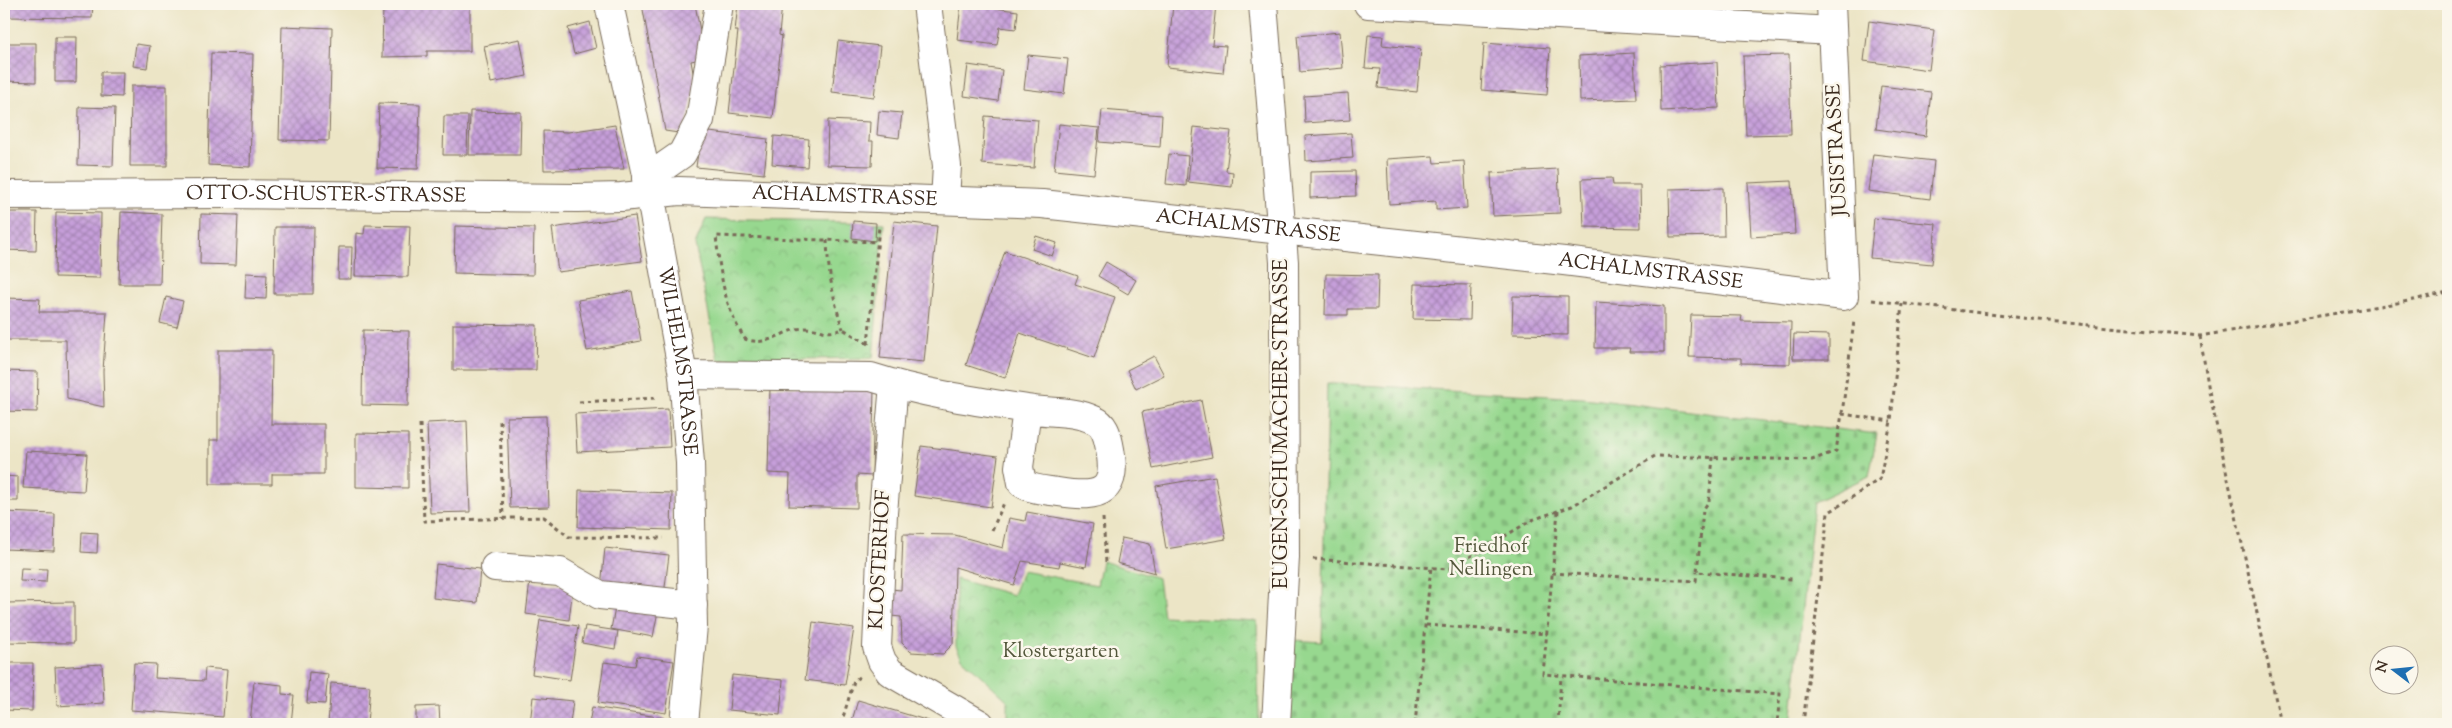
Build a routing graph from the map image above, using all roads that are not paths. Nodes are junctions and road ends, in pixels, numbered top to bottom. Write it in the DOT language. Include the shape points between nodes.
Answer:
graph roads {
  1 [pos="609,4"];
  2 [pos="719,4"];
  3 [pos="926,4"];
  4 [pos="1263,4"];
  5 [pos="1368,4"];
  6 [pos="1831,4"];
  7 [pos="1832,31"];
  8 [pos="648,186"];
  9 [pos="4,195"];
  10 [pos="945,200"];
  11 [pos="1280,229"];
  12 [pos="1850,297"];
  13 [pos="882,381"];
  14 [pos="684,386"];
  15 [pos="1028,410"];
  16 [pos="495,566"];
  17 [pos="692,605"];
  18 [pos="684,724"];
  19 [pos="980,724"];
  20 [pos="1276,724"];
  1 -- 8 [label="street, WILHELMSTRASSE"];
  2 -- 8 [label="street" via="700,120 682,154"];
  3 -- 10 [label="street" via="947,166"];
  4 -- 11 [label="street, EUGEN-SCHUMACHER-STRASSE"];
  5 -- 7 [label="street"];
  6 -- 7 [label="street, JUSISTRASSE"];
  7 -- 12 [label="street, JUSISTRASSE"];
  8 -- 9 [label="street, OTTO-SCHUSTER-STRASSE" via="622,197 578,198"];
  8 -- 10 [label="street, ACHALMSTRASSE" via="679,191"];
  8 -- 14 [label="street, WILHELMSTRASSE"];
  10 -- 11 [label="street, ACHALMSTRASSE" via="1042,204"];
  11 -- 12 [label="street, ACHALMSTRASSE"];
  11 -- 20 [label="street, EUGEN-SCHUMACHER-STRASSE" via="1284,262 1285,557"];
  13 -- 14 [label="street"];
  13 -- 15 [label="street"];
  13 -- 19 [label="street, KLOSTERHOF" via="883,513 877,647 890,672"];
  14 -- 17 [label="street, WILHELMSTRASSE" via="690,463"];
  15 -- 15 [label="street" via="1083,416 1100,423 1106,432 1113,470 1101,493 1061,493 1022,483 1019,467"];
  16 -- 17 [label="street" via="560,572 600,594"];
  17 -- 18 [label="street, WILHELMSTRASSE"];
}
